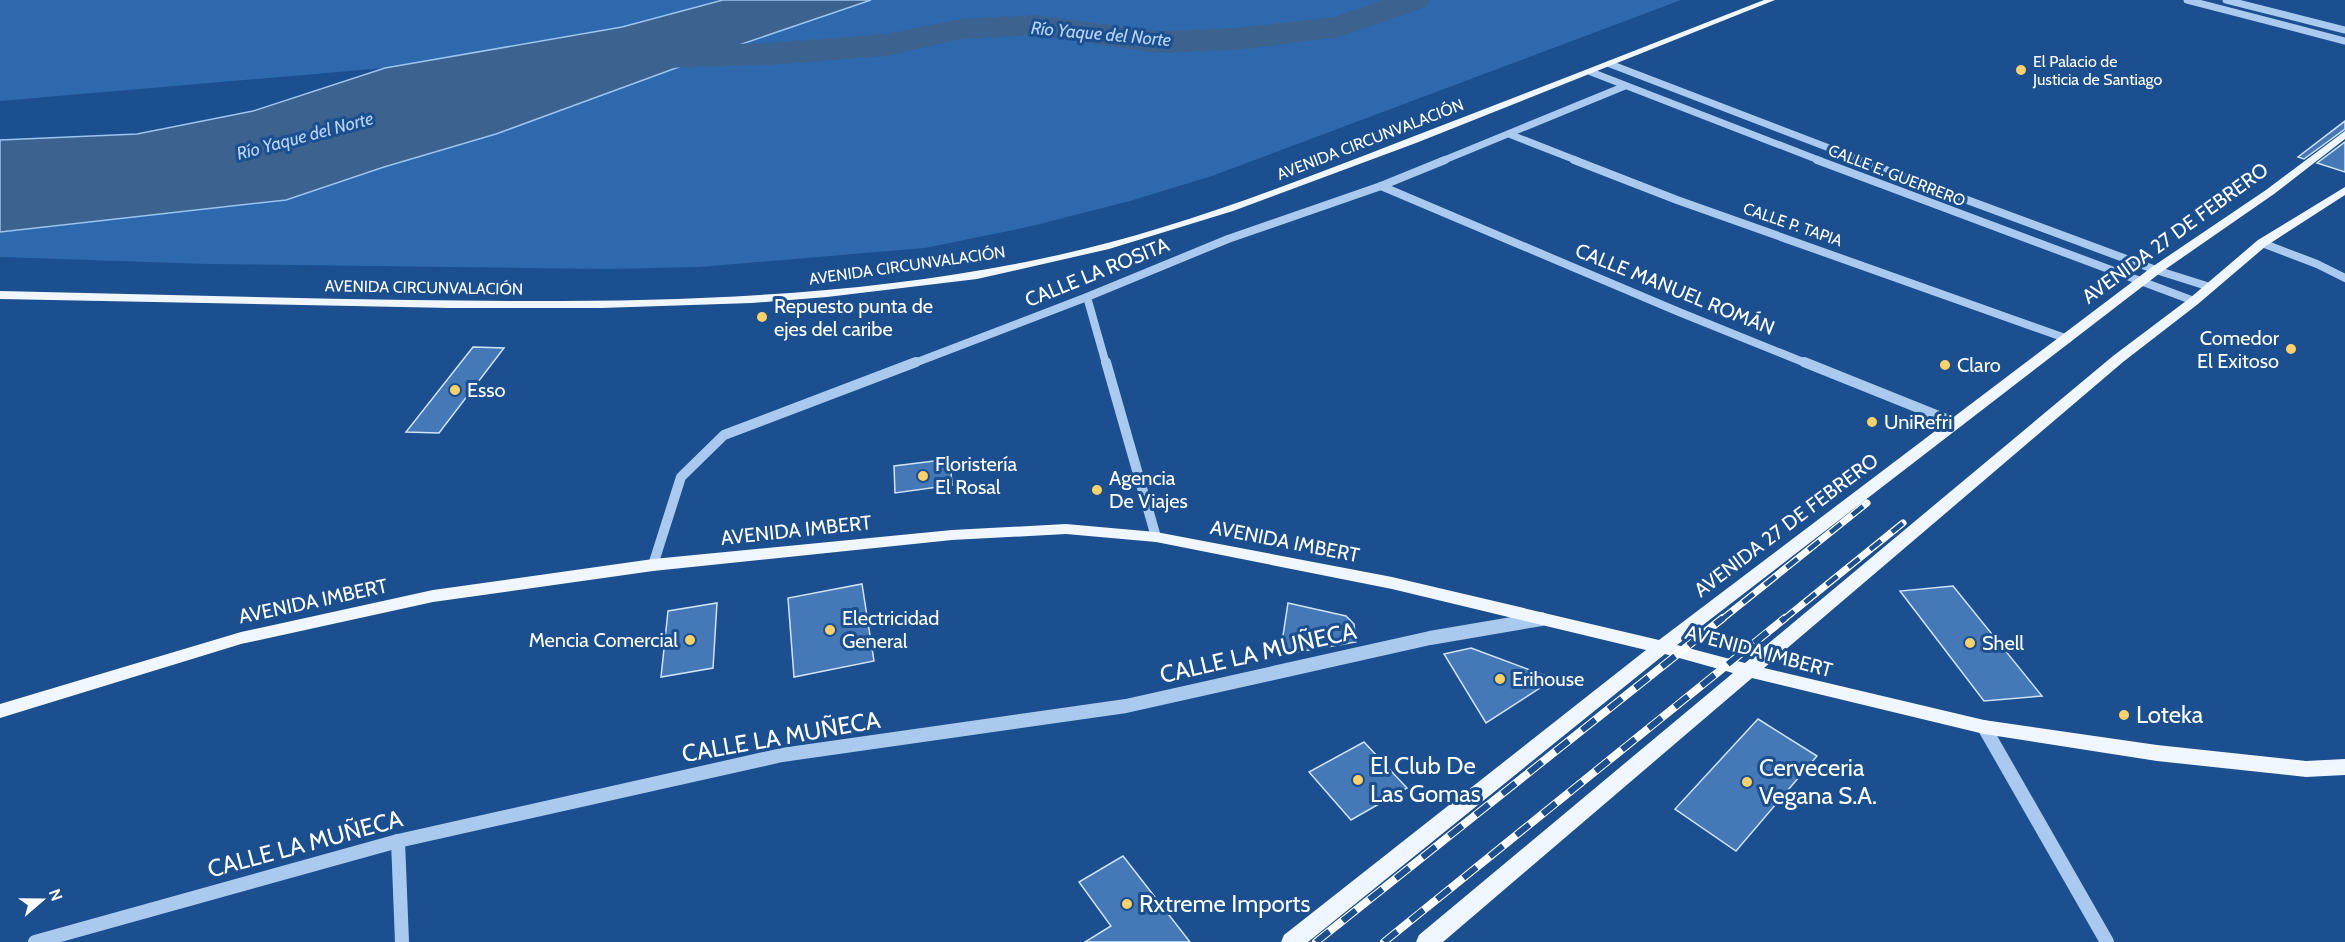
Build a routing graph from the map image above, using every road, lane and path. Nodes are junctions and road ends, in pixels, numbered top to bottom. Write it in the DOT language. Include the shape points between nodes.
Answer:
graph roads {
  1 [pos="1771,0"];
  2 [pos="2187,0"];
  3 [pos="2226,0"];
  4 [pos="2345,30"];
  5 [pos="2345,41"];
  6 [pos="1610,64"];
  7 [pos="1591,72"];
  8 [pos="1625,86"];
  9 [pos="1509,134"];
  10 [pos="2345,134"];
  11 [pos="1381,186"];
  12 [pos="2345,190"];
  13 [pos="2262,243"];
  14 [pos="2156,270"];
  15 [pos="2345,278"];
  16 [pos="2142,283"];
  17 [pos="2210,287"];
  18 [pos="0,295"];
  19 [pos="1087,297"];
  20 [pos="2194,301"];
  21 [pos="2068,339"];
  22 [pos="1956,423"];
  23 [pos="1156,537"];
  24 [pos="653,565"];
  25 [pos="1544,619"];
  26 [pos="1662,647"];
  27 [pos="1749,671"];
  28 [pos="0,711"];
  29 [pos="1984,728"];
  30 [pos="2345,767"];
  31 [pos="398,841"];
  32 [pos="35,942"];
  33 [pos="402,942"];
  34 [pos="1292,942"];
  35 [pos="1427,942"];
  36 [pos="2107,942"];
  1 -- 6 [label="main road, AVENIDA CIRCUNVALACIÓN"];
  2 -- 5 [label="street"];
  3 -- 4 [label="street"];
  6 -- 7 [label="main road, AVENIDA CIRCUNVALACIÓN"];
  6 -- 14 [label="street, CALLE E. GUERRERO"];
  7 -- 8 [label="street, CALLE E. GUERRERO"];
  7 -- 18 [label="main road, AVENIDA CIRCUNVALACIÓN" via="1223,212 1075,254 957,278 788,297 636,305"];
  8 -- 9 [label="street, CALLE LA ROSITA"];
  8 -- 16 [label="street, CALLE E. GUERRERO"];
  9 -- 11 [label="street, CALLE LA ROSITA"];
  9 -- 21 [label="street, CALLE P. TAPIA" via="1677,200"];
  10 -- 14 [label="main road, AVENIDA 27 DE FEBRERO" via="2270,192"];
  11 -- 19 [label="street, CALLE LA ROSITA" via="1228,238"];
  11 -- 22 [label="street, CALLE MANUEL ROMÁN"];
  12 -- 13 [label="main road"];
  13 -- 15 [label="street"];
  13 -- 17 [label="main road"];
  14 -- 16 [label="main road, AVENIDA 27 DE FEBRERO"];
  14 -- 17 [label="street, CALLE E. GUERRERO"];
  16 -- 20 [label="street, CALLE E. GUERRERO"];
  16 -- 21 [label="main road, AVENIDA 27 DE FEBRERO"];
  17 -- 20 [label="main road"];
  19 -- 23 [label="street"];
  19 -- 24 [label="street, CALLE LA ROSITA" via="724,435 681,477"];
  20 -- 27 [label="main road" via="2118,360"];
  21 -- 22 [label="main road, AVENIDA 27 DE FEBRERO"];
  22 -- 26 [label="main road, AVENIDA 27 DE FEBRERO"];
  23 -- 24 [label="main road, AVENIDA IMBERT" via="1066,529"];
  23 -- 25 [label="main road, AVENIDA IMBERT" via="1392,583"];
  24 -- 28 [label="main road, AVENIDA IMBERT" via="433,596 253,635"];
  25 -- 26 [label="main road, AVENIDA IMBERT"];
  25 -- 31 [label="street, CALLE LA MUÑECA" via="1431,638 1126,706 782,755"];
  26 -- 27 [label="main road, AVENIDA IMBERT"];
  26 -- 34 [label="main road, AVENIDA 27 DE FEBRERO"];
  27 -- 29 [label="main road, AVENIDA IMBERT"];
  27 -- 35 [label="main road"];
  29 -- 30 [label="main road, AVENIDA IMBERT" via="2157,753 2306,769"];
  29 -- 36 [label="street"];
  31 -- 32 [label="street, CALLE LA MUÑECA"];
  31 -- 33 [label="street"];
}
